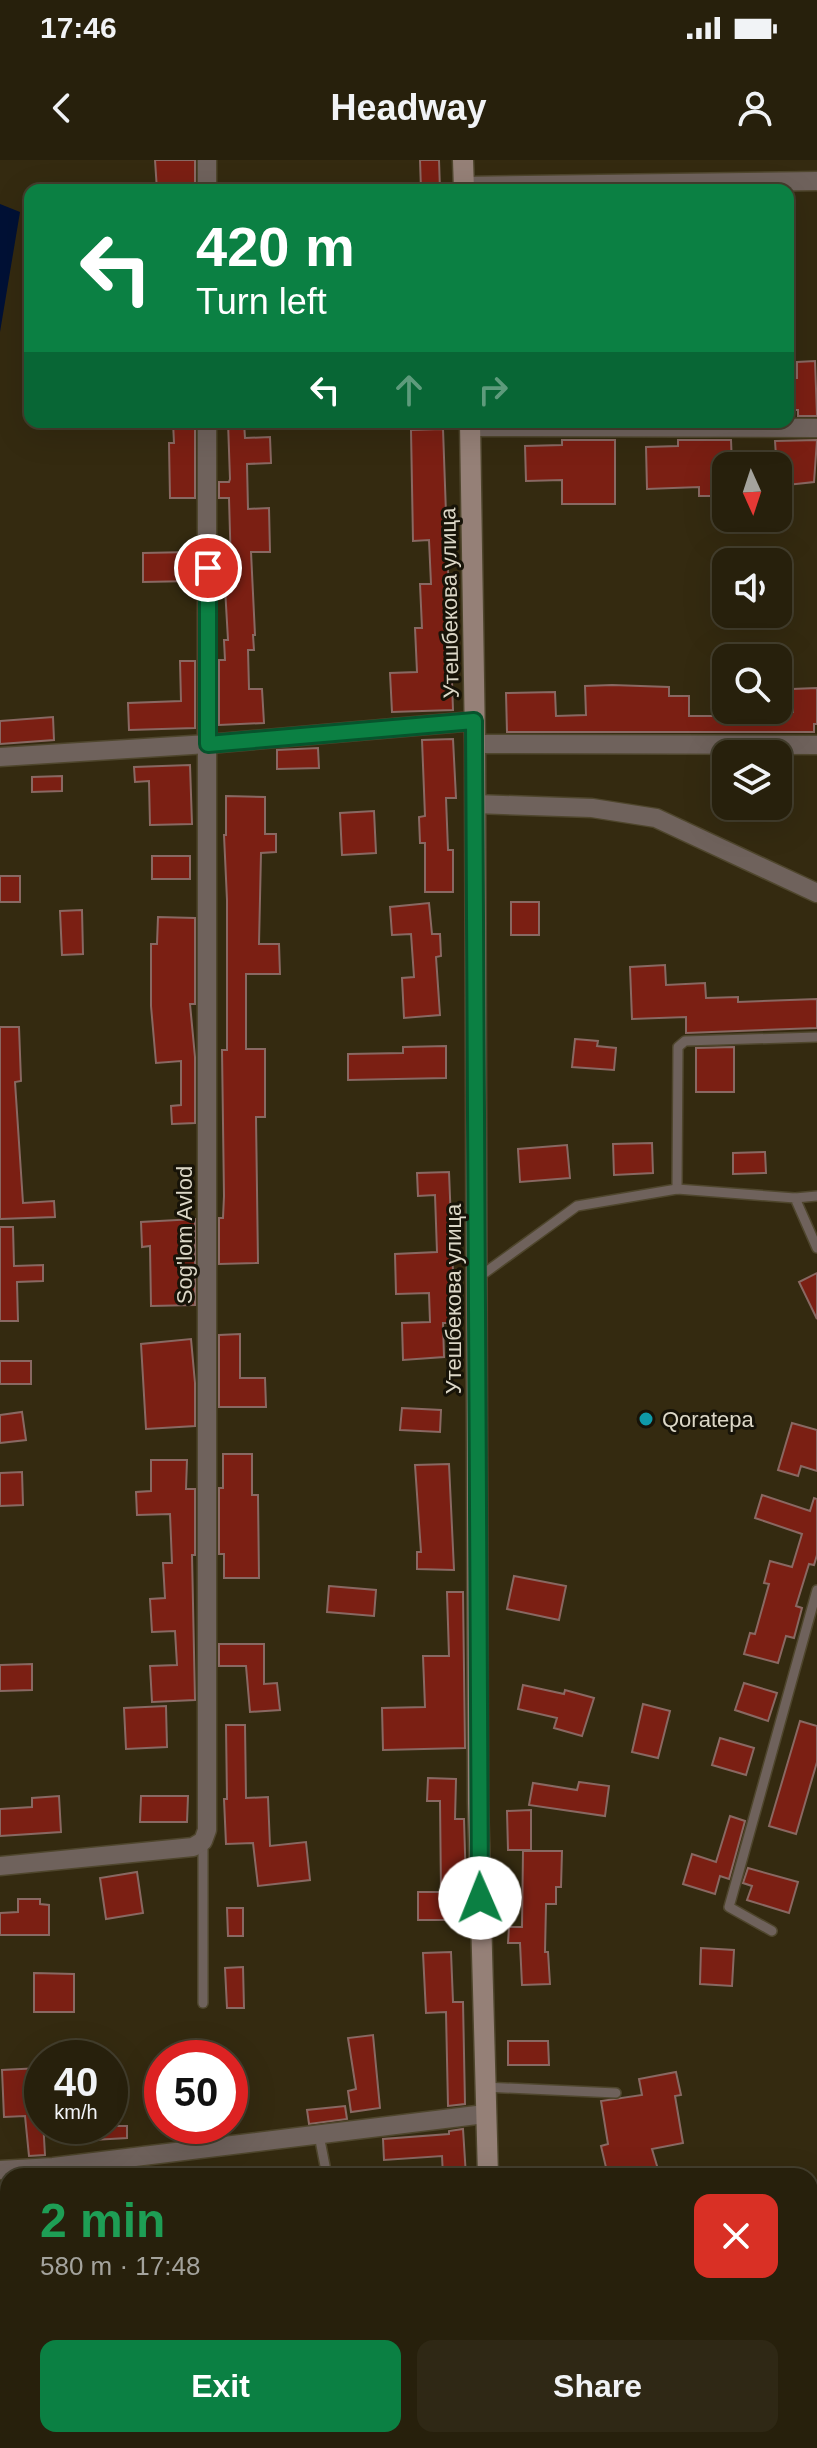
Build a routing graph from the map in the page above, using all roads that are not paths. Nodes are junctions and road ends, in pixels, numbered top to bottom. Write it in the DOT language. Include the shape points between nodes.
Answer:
graph roads {
  1 [pos="207,160"];
  2 [pos="463,160"];
  3 [pos="817,181"];
  4 [pos="207,184"];
  5 [pos="464,184"];
  6 [pos="666,184"];
  7 [pos="207,428"];
  8 [pos="470,428"];
  9 [pos="794,428"];
  10 [pos="817,428"];
  11 [pos="474,721"];
  12 [pos="208,744"];
  13 [pos="475,744"];
  14 [pos="817,745"];
  15 [pos="0,757"];
  16 [pos="475,804"];
  17 [pos="817,893"];
  18 [pos="817,1037"];
  19 [pos="677,1189"];
  20 [pos="817,1196"];
  21 [pos="795,1198"];
  22 [pos="817,1248"];
  23 [pos="476,1279"];
  24 [pos="817,1590"];
  25 [pos="203,1841"];
  26 [pos="0,1866"];
  27 [pos="772,1931"];
  28 [pos="203,2003"];
  29 [pos="484,2087"];
  30 [pos="616,2093"];
  31 [pos="485,2114"];
  32 [pos="319,2135"];
  33 [pos="83,2168"];
  34 [pos="325,2168"];
  35 [pos="488,2168"];
  1 -- 4 [label="street"];
  2 -- 5 [label="main road"];
  3 -- 6 [label="street"];
  7 -- 12 [label="street, Sog'lom Avlod"];
  8 -- 11 [label="main road, Утешбекова улица"];
  9 -- 10 [label="street"];
  11 -- 12 [label="street"];
  11 -- 13 [label="main road, Утешбекова улица"];
  12 -- 15 [label="street"];
  12 -- 25 [label="street, Sog'lom Avlod"];
  13 -- 14 [label="street"];
  13 -- 16 [label="main road, Утешбекова улица"];
  16 -- 17 [label="street" via="592,808 656,818"];
  16 -- 23 [label="main road, Утешбекова улица"];
  18 -- 19 [label="lane" via="685,1041 678,1047"];
  19 -- 21 [label="lane"];
  19 -- 23 [label="lane" via="577,1206"];
  20 -- 21 [label="lane"];
  21 -- 22 [label="lane"];
  23 -- 29 [label="main road, Утешбекова улица"];
  24 -- 27 [label="lane" via="729,1907"];
  25 -- 26 [label="street" via="193,1847"];
  25 -- 28 [label="lane"];
  29 -- 30 [label="lane"];
  29 -- 31 [label="main road, Утешбекова улица"];
  31 -- 32 [label="street"];
  31 -- 35 [label="main road, Утешбекова улица"];
  32 -- 33 [label="street"];
  32 -- 34 [label="lane"];
}
